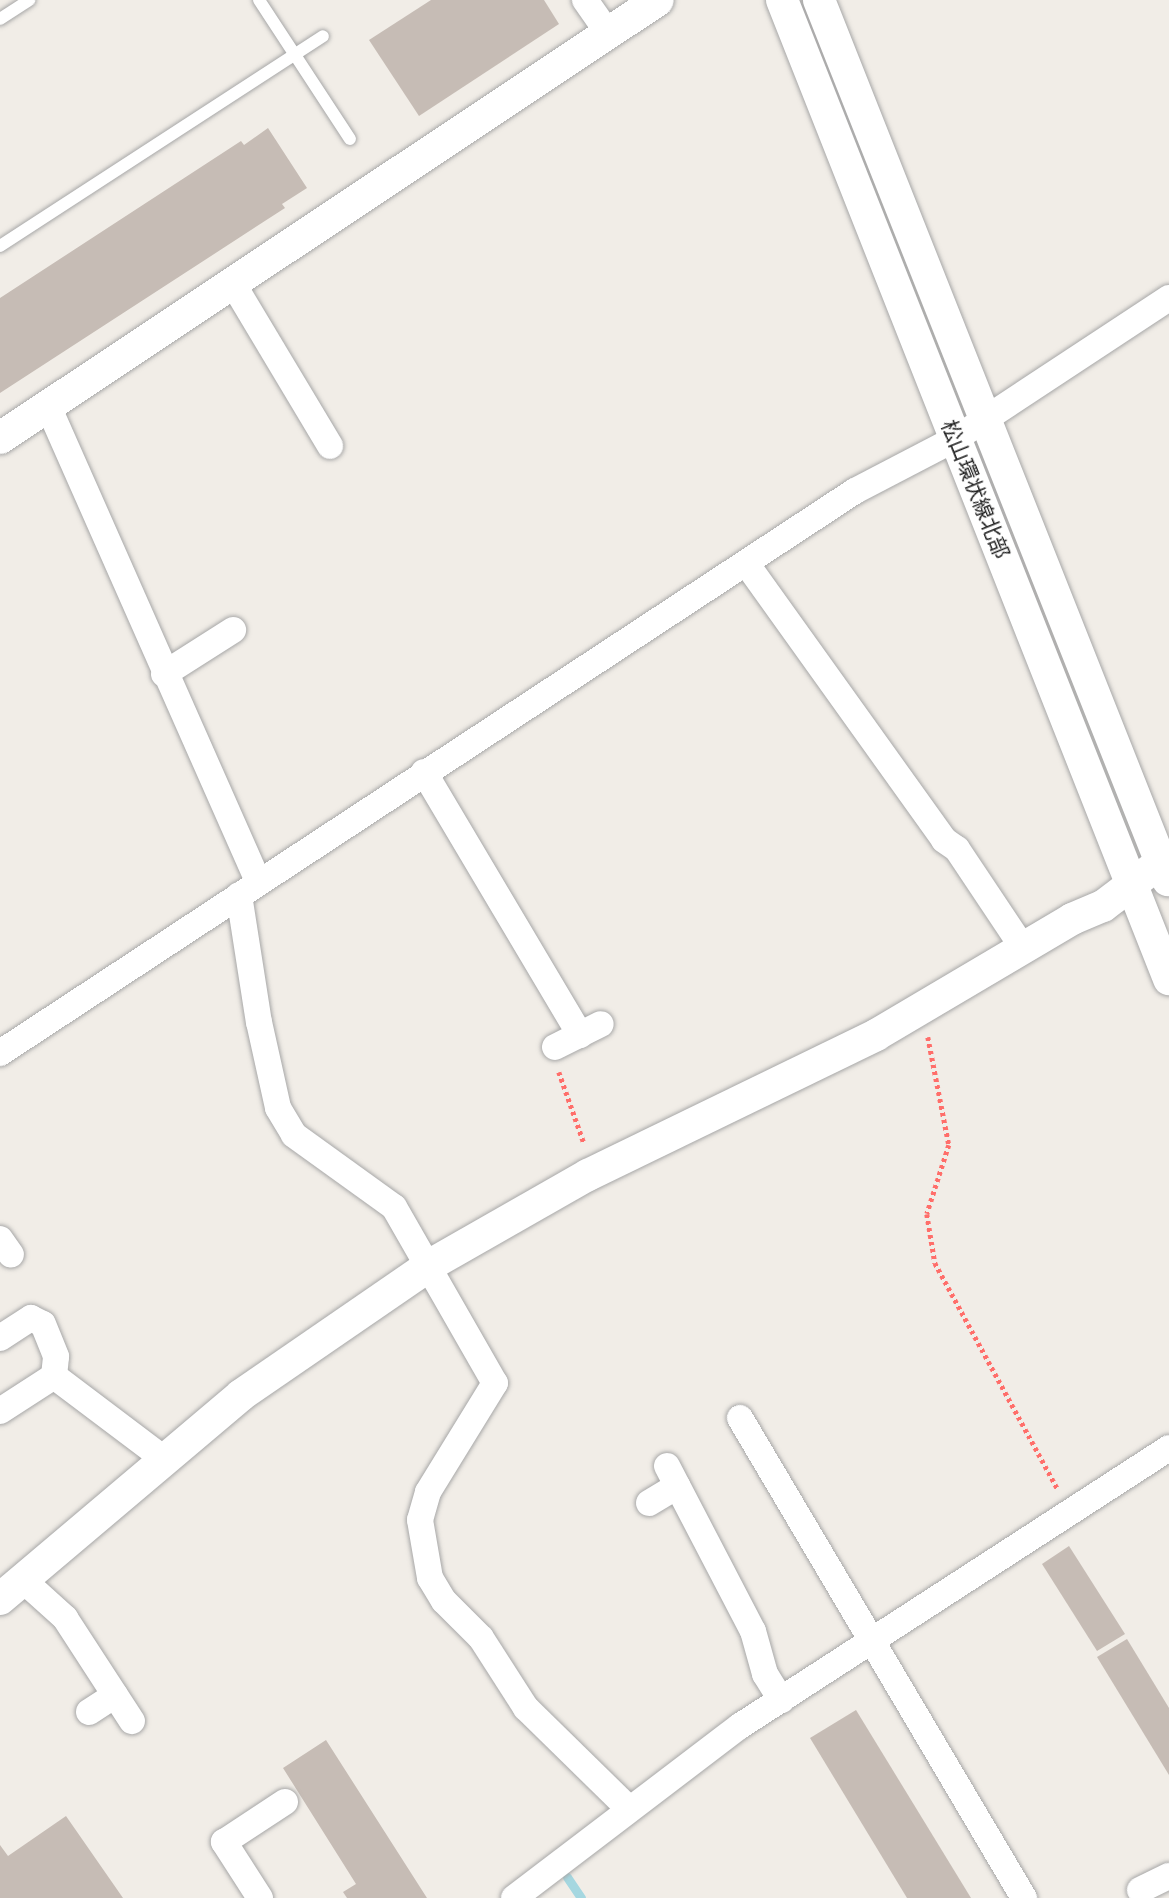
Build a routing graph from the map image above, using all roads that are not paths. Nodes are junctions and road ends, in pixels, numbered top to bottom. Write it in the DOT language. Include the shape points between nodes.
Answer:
graph roads {
  1 [pos="29,0"];
  2 [pos="259,0"];
  3 [pos="585,0"];
  4 [pos="658,0"];
  5 [pos="782,0"];
  6 [pos="819,0"];
  7 [pos="0,19"];
  8 [pos="607,32"];
  9 [pos="323,36"];
  10 [pos="295,54"];
  11 [pos="350,139"];
  12 [pos="0,246"];
  13 [pos="232,282"];
  14 [pos="1169,298"];
  15 [pos="48,406"];
  16 [pos="981,418"];
  17 [pos="0,438"];
  18 [pos="956,439"];
  19 [pos="330,446"];
  20 [pos="746,563"];
  21 [pos="233,630"];
  22 [pos="164,674"];
  23 [pos="424,772"];
  24 [pos="1166,866"];
  25 [pos="1132,883"];
  26 [pos="248,888"];
  27 [pos="1023,948"];
  28 [pos="1169,979"];
  29 [pos="0,1053"];
  30 [pos="556,1056"];
  31 [pos="430,1265"];
  32 [pos="0,1338"];
  33 [pos="54,1376"];
  34 [pos="0,1411"];
  35 [pos="740,1418"];
  36 [pos="1169,1448"];
  37 [pos="164,1459"];
  38 [pos="649,1503"];
  39 [pos="11,1589"];
  40 [pos="874,1640"];
  41 [pos="115,1695"];
  42 [pos="781,1699"];
  43 [pos="89,1712"];
  44 [pos="132,1721"];
  45 [pos="285,1802"];
  46 [pos="629,1809"];
  47 [pos="1169,1875"];
  48 [pos="1140,1890"];
  49 [pos="260,1898"];
  50 [pos="514,1898"];
  51 [pos="1024,1898"];
  1 -- 7 [label="lane"];
  2 -- 10 [label="lane"];
  3 -- 8 [label="street"];
  4 -- 8 [label="street"];
  5 -- 18 [label="street, 松山環状線北部"];
  6 -- 16 [label="street, 松山環状線北部"];
  8 -- 13 [label="street"];
  9 -- 10 [label="lane"];
  10 -- 11 [label="lane"];
  10 -- 12 [label="lane"];
  13 -- 15 [label="street"];
  13 -- 19 [label="street"];
  14 -- 16 [label="street"];
  15 -- 17 [label="street"];
  15 -- 22 [label="street"];
  16 -- 18 [label="street"];
  16 -- 24 [label="street, 松山環状線北部"];
  18 -- 20 [label="street" via="855,491"];
  18 -- 25 [label="street, 松山環状線北部"];
  20 -- 23 [label="street"];
  20 -- 27 [label="street" via="944,840 957,849"];
  21 -- 22 [label="street"];
  22 -- 26 [label="street"];
  23 -- 26 [label="street"];
  23 -- 30 [label="street" via="591,1030"];
  24 -- 25 [label="street"];
  25 -- 27 [label="street" via="1103,906"];
  25 -- 28 [label="street, 松山環状線北部"];
  26 -- 29 [label="street"];
  26 -- 31 [label="street" via="257,1010 278,1108 294,1135 394,1207"];
  27 -- 31 [label="street" via="922,1009 792,1078 588,1175"];
  31 -- 37 [label="street" via="241,1395"];
  31 -- 46 [label="street" via="495,1383 428,1492 420,1520 430,1578 444,1601 481,1638 526,1708"];
  32 -- 33 [label="street" via="30,1318 43,1324 56,1357"];
  33 -- 34 [label="street"];
  33 -- 37 [label="street"];
  35 -- 40 [label="street"];
  36 -- 40 [label="street"];
  37 -- 39 [label="street"];
  38 -- 42 [label="street" via="672,1476 752,1631 765,1674"];
  39 -- 41 [label="street" via="65,1618"];
  40 -- 42 [label="street"];
  40 -- 51 [label="street"];
  41 -- 43 [label="street"];
  41 -- 44 [label="street"];
  42 -- 46 [label="street"];
  45 -- 49 [label="street" via="224,1842"];
  46 -- 50 [label="street"];
  47 -- 48 [label="street"];
}
